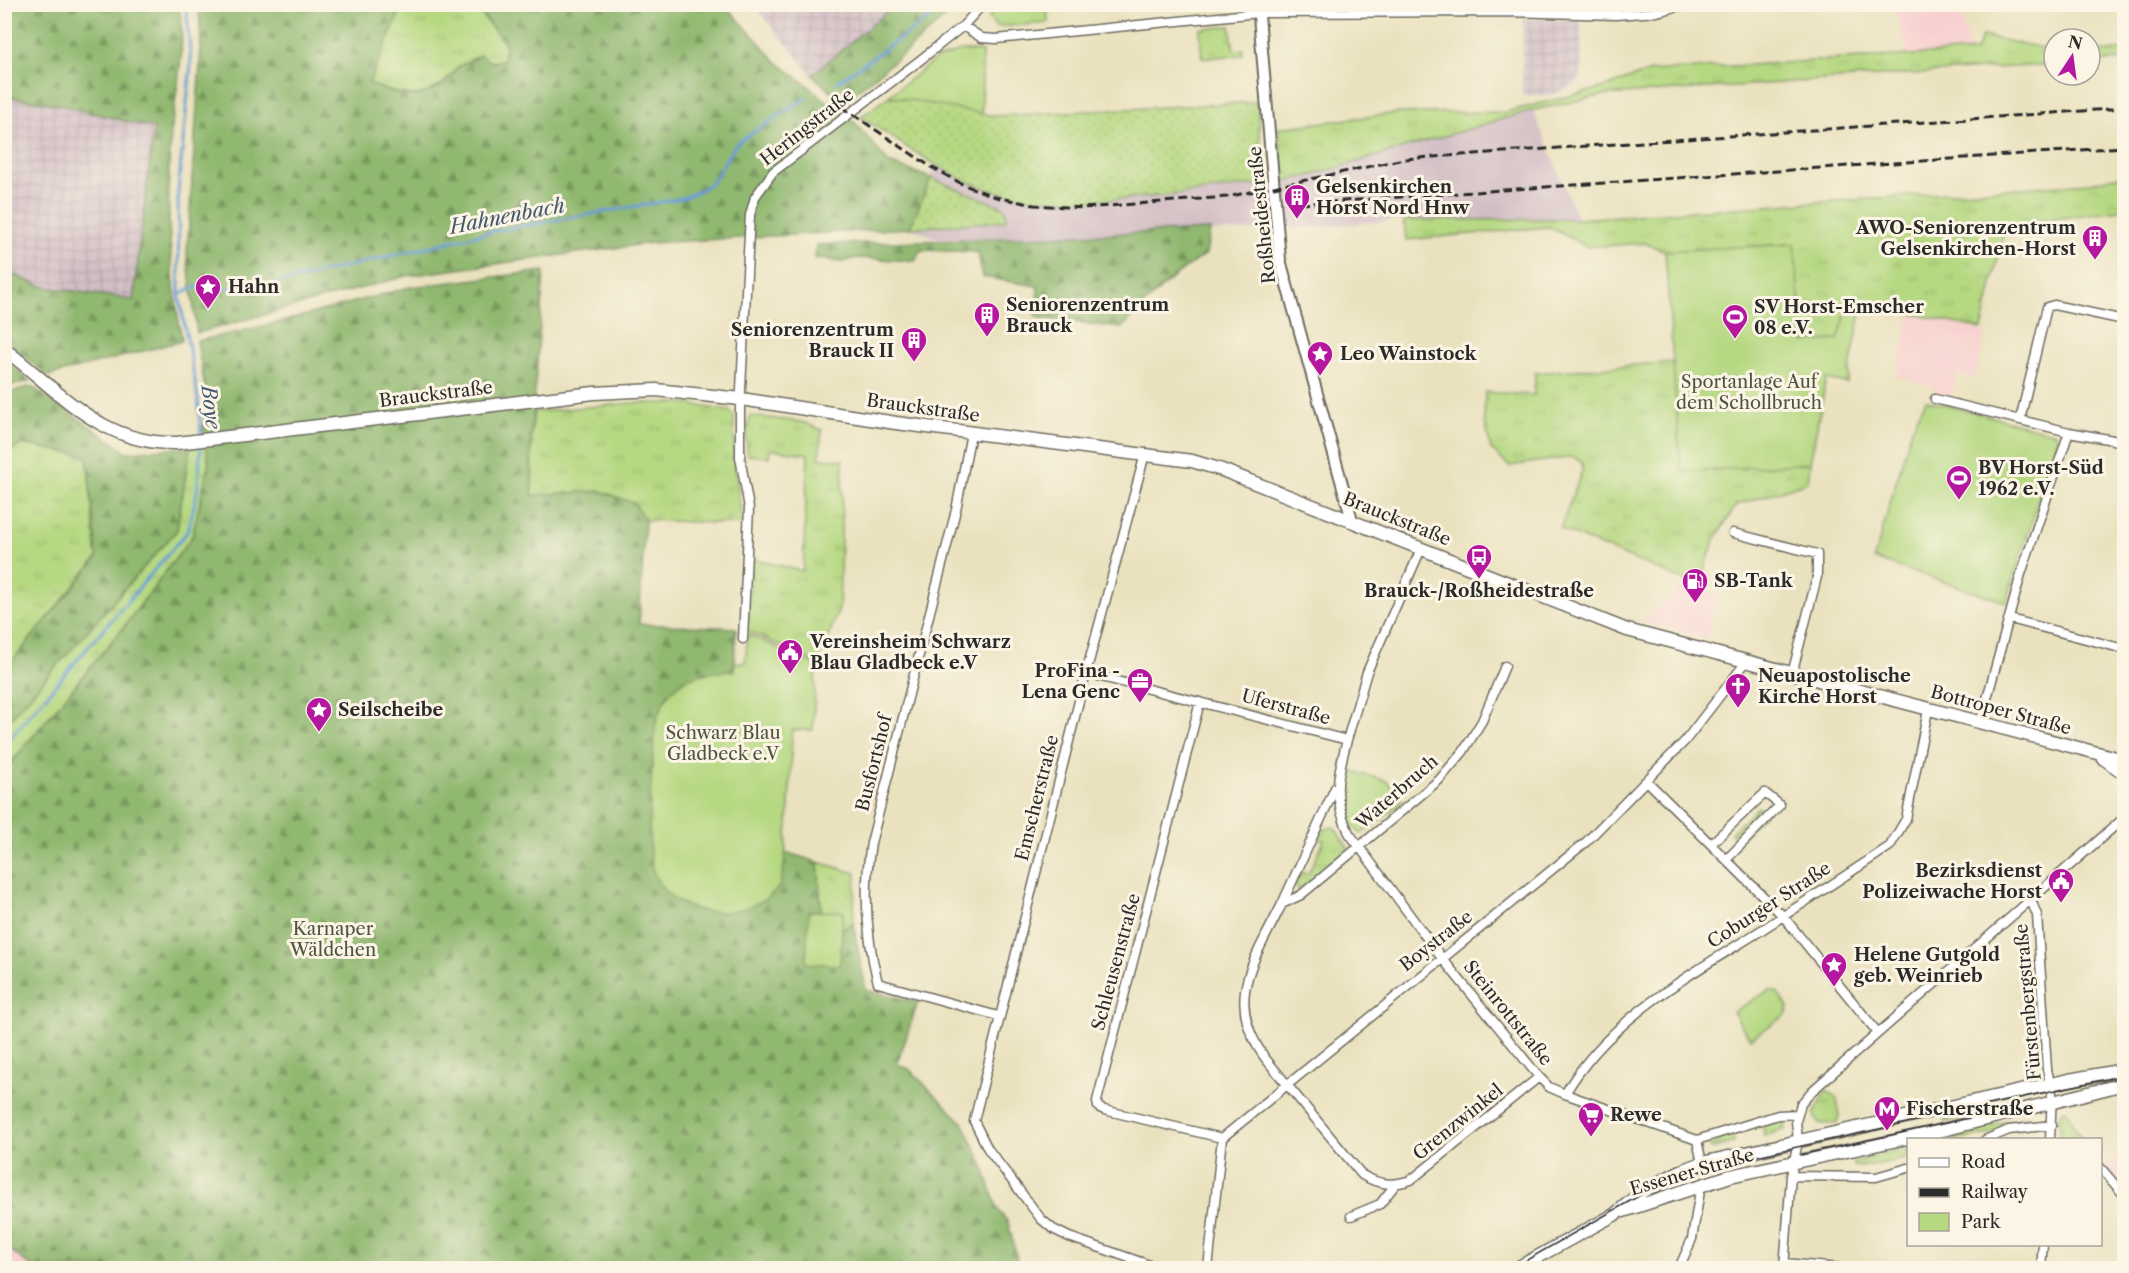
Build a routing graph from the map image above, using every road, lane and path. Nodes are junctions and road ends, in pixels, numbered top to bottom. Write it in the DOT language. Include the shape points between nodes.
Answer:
graph roads {
  1 [pos="1687,4"];
  2 [pos="982,5"];
  3 [pos="1258,9"];
  4 [pos="1512,9"];
  5 [pos="963,26"];
  6 [pos="2124,320"];
  7 [pos="4,349"];
  8 [pos="741,399"];
  9 [pos="1935,399"];
  10 [pos="2020,420"];
  11 [pos="2069,432"];
  12 [pos="971,433"];
  13 [pos="2124,442"];
  14 [pos="1145,454"];
  15 [pos="1352,520"];
  16 [pos="1733,533"];
  17 [pos="1421,549"];
  18 [pos="2010,619"];
  19 [pos="1635,632"];
  20 [pos="743,639"];
  21 [pos="2124,649"];
  22 [pos="1746,662"];
  23 [pos="1505,666"];
  24 [pos="1086,673"];
  25 [pos="1792,674"];
  26 [pos="1200,702"];
  27 [pos="1928,710"];
  28 [pos="1980,724"];
  29 [pos="1347,740"];
  30 [pos="2097,753"];
  31 [pos="2124,760"];
  32 [pos="2124,773"];
  33 [pos="1648,782"];
  34 [pos="1337,785"];
  35 [pos="2124,818"];
  36 [pos="1711,844"];
  37 [pos="1360,847"];
  38 [pos="1727,859"];
  39 [pos="2031,900"];
  40 [pos="1282,904"];
  41 [pos="1783,916"];
  42 [pos="1441,957"];
  43 [pos="998,1016"];
  44 [pos="1878,1033"];
  45 [pos="2124,1070"];
  46 [pos="1539,1077"];
  47 [pos="1286,1083"];
  48 [pos="2124,1084"];
  49 [pos="2051,1085"];
  50 [pos="1565,1094"];
  51 [pos="2052,1103"];
  52 [pos="1798,1114"];
  53 [pos="2052,1125"];
  54 [pos="1222,1138"];
  55 [pos="1917,1138"];
  56 [pos="1990,1138"];
  57 [pos="2050,1138"];
  58 [pos="1697,1140"];
  59 [pos="1798,1141"];
  60 [pos="1907,1141"];
  61 [pos="1702,1163"];
  62 [pos="1907,1168"];
  63 [pos="2102,1169"];
  64 [pos="1793,1170"];
  65 [pos="1395,1185"];
  66 [pos="1701,1185"];
  67 [pos="2124,1195"];
  68 [pos="1614,1215"];
  69 [pos="1351,1216"];
  70 [pos="2043,1246"];
  71 [pos="1784,1266"];
  72 [pos="1158,1269"];
  73 [pos="1208,1269"];
  74 [pos="1517,1269"];
  75 [pos="1678,1269"];
  76 [pos="1839,1269"];
  77 [pos="2041,1269"];
  1 -- 4 [label="street" via="1627,15"];
  2 -- 5 [label="street, Heringstraße"];
  3 -- 4 [label="street"];
  3 -- 5 [label="street" via="996,39 982,38"];
  3 -- 15 [label="street, Roßheidestraße" via="1280,260"];
  5 -- 8 [label="street, Heringstraße" via="779,167 760,188 750,215"];
  6 -- 10 [label="street" via="2054,305 2047,307"];
  7 -- 8 [label="main road, Brauckstraße" via="108,429 144,441 177,443 594,393 656,390"];
  8 -- 12 [label="main road, Brauckstraße"];
  8 -- 20 [label="street, Heringstraße" via="740,457 749,508"];
  9 -- 10 [label="street"];
  10 -- 11 [label="street"];
  11 -- 13 [label="street"];
  11 -- 18 [label="street" via="2024,564"];
  12 -- 14 [label="main road, Brauckstraße"];
  12 -- 43 [label="street, Busfortshof" via="956,510 871,843 866,876 867,910 870,951 878,983"];
  14 -- 15 [label="main road, Brauckstraße" via="1222,470"];
  14 -- 24 [label="street, Emscherstraße"];
  15 -- 17 [label="main road, Brauckstraße"];
  16 -- 25 [label="street" via="1817,555 1817,577"];
  17 -- 19 [label="main road, Brauckstraße"];
  17 -- 29 [label="street, Uferstraße" via="1367,672"];
  18 -- 21 [label="street"];
  18 -- 28 [label="street"];
  19 -- 22 [label="main road, Bottroper Straße"];
  22 -- 25 [label="main road, Bottroper Straße"];
  22 -- 33 [label="street, Boystraße"];
  23 -- 37 [label="street, Waterbruch" via="1482,721 1463,752 1439,780"];
  24 -- 26 [label="street, Uferstraße"];
  24 -- 43 [label="street, Emscherstraße"];
  25 -- 27 [label="main road, Bottroper Straße"];
  26 -- 29 [label="street, Uferstraße"];
  26 -- 54 [label="street, Schleusenstraße" via="1097,1101 1104,1110"];
  27 -- 28 [label="main road, Bottroper Straße"];
  27 -- 41 [label="street, Coburger Straße" via="1906,819 1899,835 1890,846"];
  28 -- 30 [label="main road, Bottroper Straße"];
  29 -- 34 [label="street, Steinrottstraße"];
  30 -- 31 [label="main road, Bottroper Straße"];
  30 -- 32 [label="main road, Bottroper Straße"];
  33 -- 36 [label="street"];
  33 -- 42 [label="street, Boystraße" via="1555,868"];
  34 -- 37 [label="street, Steinrottstraße" via="1339,812"];
  34 -- 40 [label="street"];
  35 -- 39 [label="street"];
  36 -- 38 [label="street"];
  36 -- 38 [label="street" via="1765,792 1780,805"];
  37 -- 40 [label="street, Waterbruch" via="1300,895"];
  37 -- 42 [label="street, Steinrottstraße"];
  38 -- 41 [label="street"];
  39 -- 44 [label="street"];
  39 -- 49 [label="street, Fürstenbergstraße" via="2037,915"];
  40 -- 47 [label="street" via="1247,979 1243,999 1245,1023 1252,1040"];
  41 -- 44 [label="street"];
  41 -- 50 [label="street, Coburger Straße" via="1643,1009 1610,1038 1574,1078"];
  42 -- 46 [label="street, Steinrottstraße"];
  42 -- 47 [label="street, Boystraße"];
  43 -- 72 [label="street, Emscherstraße" via="974,1121 988,1149 1041,1219 1053,1229"];
  44 -- 52 [label="street" via="1812,1091"];
  45 -- 49 [label="main road, Essener Straße"];
  46 -- 50 [label="street, Steinrottstraße"];
  46 -- 65 [label="street, Grenzwinkel" via="1421,1173"];
  47 -- 54 [label="street, Boystraße"];
  47 -- 65 [label="street" via="1362,1175"];
  48 -- 51 [label="main road, Essener Straße"];
  49 -- 51 [label="street, Fürstenbergstraße"];
  49 -- 59 [label="main road, Essener Straße"];
  50 -- 58 [label="street, Steinrottstraße"];
  51 -- 53 [label="street, Fürstenbergstraße"];
  51 -- 55 [label="main road, Essener Straße"];
  52 -- 58 [label="street, Essener Straße" via="1778,1115"];
  52 -- 59 [label="street"];
  53 -- 56 [label="street" via="2009,1130"];
  53 -- 57 [label="street, Fürstenbergstraße"];
  54 -- 73 [label="street"];
  58 -- 61 [label="street"];
  59 -- 61 [label="main road, Essener Straße"];
  59 -- 64 [label="street"];
  60 -- 64 [label="main road, Essener Straße"];
  61 -- 68 [label="main road, Essener Straße" via="1643,1191"];
  62 -- 64 [label="street" via="1876,1177"];
  63 -- 67 [label="street"];
  64 -- 66 [label="main road, Essener Straße" via="1730,1176"];
  64 -- 71 [label="street"];
  65 -- 69 [label="street, Grenzwinkel" via="1380,1204"];
  66 -- 68 [label="main road, Essener Straße"];
  66 -- 75 [label="street" via="1692,1239"];
  68 -- 74 [label="main road, Essener Straße"];
  70 -- 77 [label="street"];
  71 -- 76 [label="street"];
}
